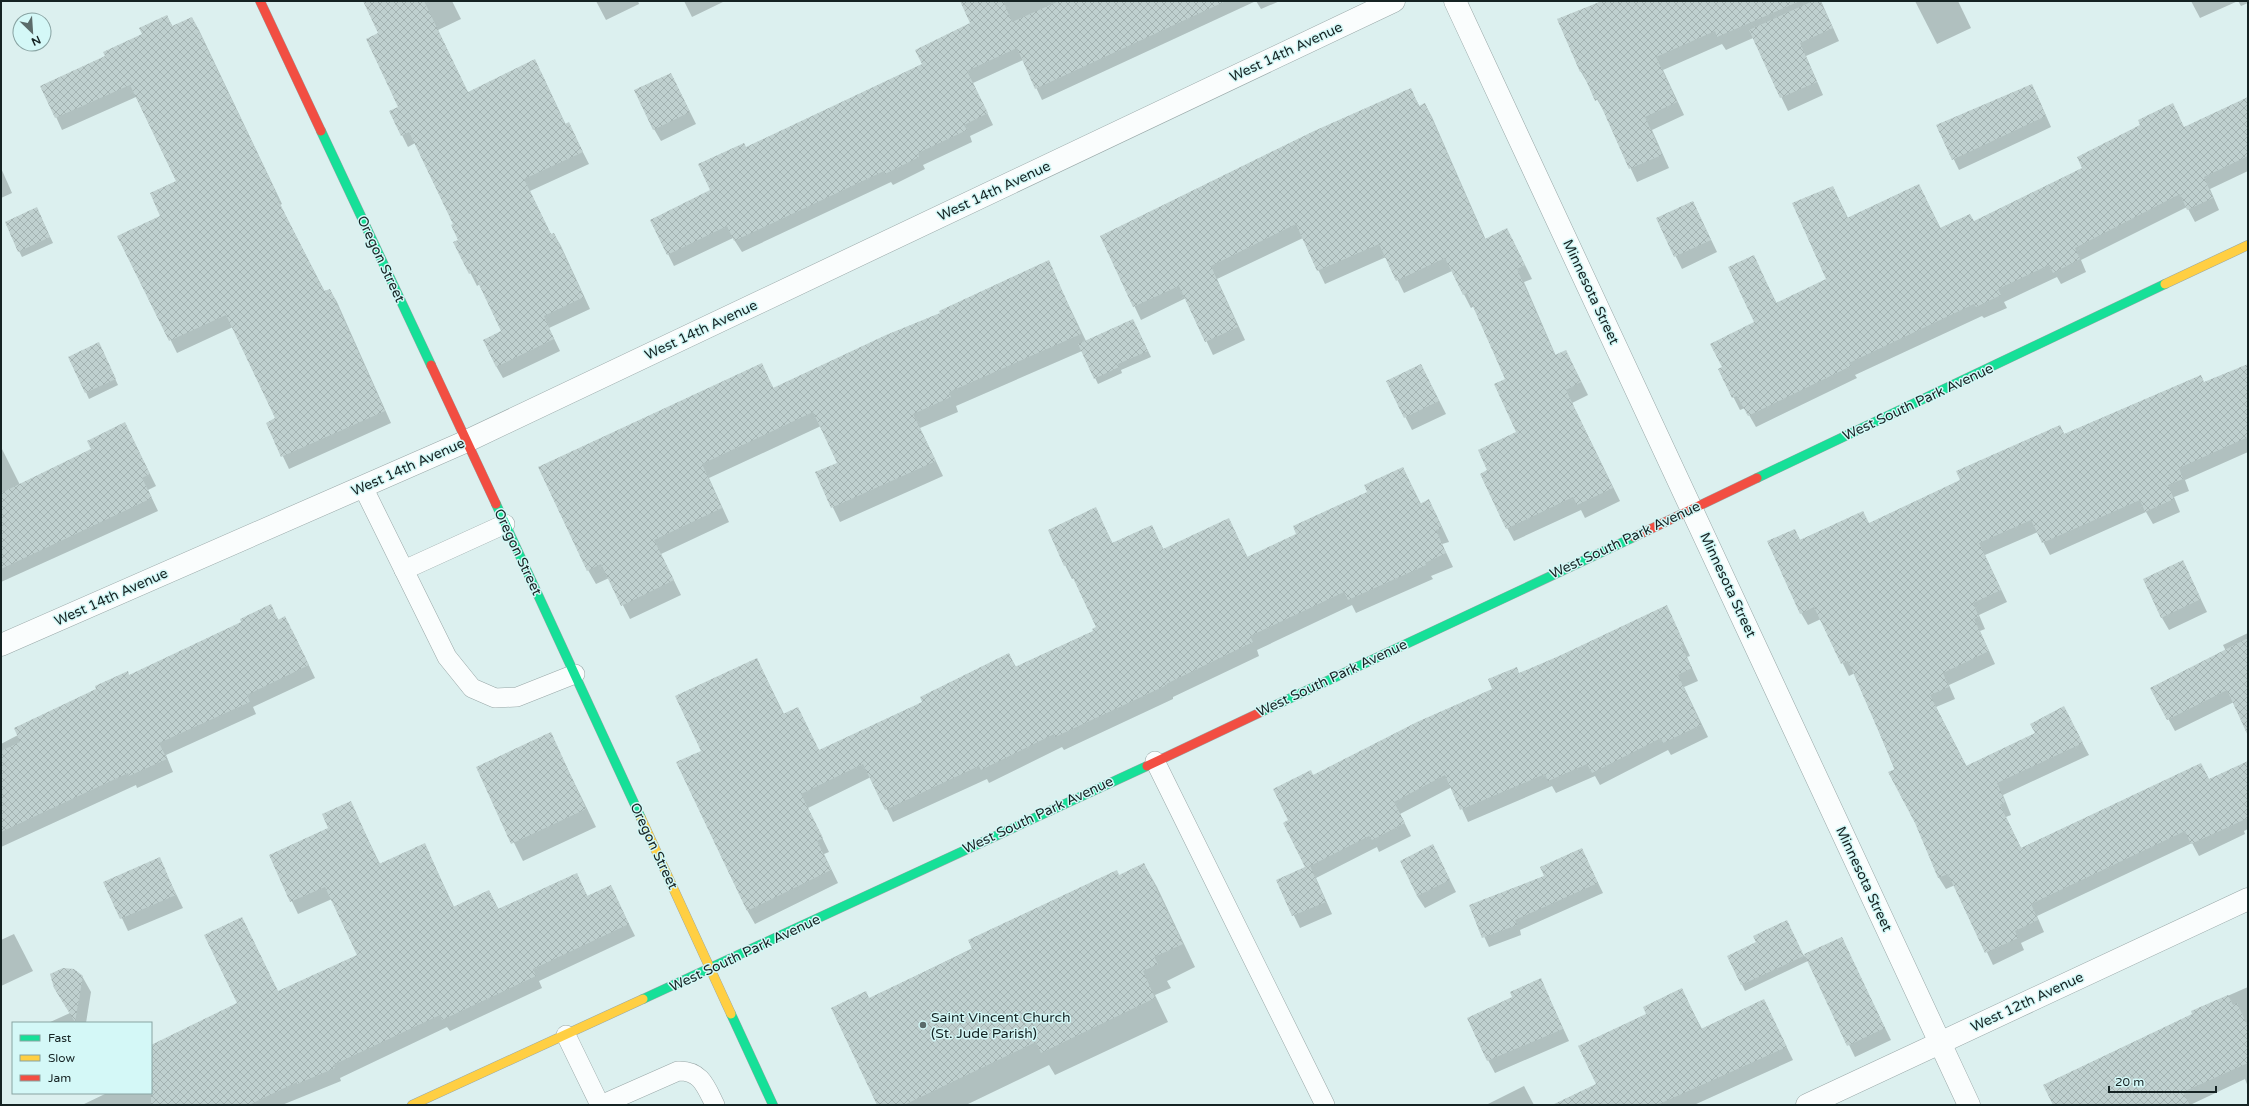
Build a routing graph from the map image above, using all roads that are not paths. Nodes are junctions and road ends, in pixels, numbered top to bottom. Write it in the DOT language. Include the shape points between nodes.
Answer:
graph roads {
  1 [pos="260,1"];
  2 [pos="1394,1"];
  3 [pos="1455,1"];
  4 [pos="2248,245"];
  5 [pos="467,441"];
  6 [pos="363,487"];
  7 [pos="1692,509"];
  8 [pos="505,524"];
  9 [pos="404,570"];
  10 [pos="1,645"];
  11 [pos="575,674"];
  12 [pos="1155,761"];
  13 [pos="2248,899"];
  14 [pos="711,969"];
  15 [pos="566,1035"];
  16 [pos="1940,1042"];
  17 [pos="412,1105"];
  18 [pos="600,1105"];
  19 [pos="715,1105"];
  20 [pos="773,1105"];
  21 [pos="1325,1105"];
  22 [pos="1806,1105"];
  23 [pos="1969,1105"];
  1 -- 5 [label="main road, Oregon Street"];
  2 -- 5 [label="street, West 14th Avenue"];
  3 -- 7 [label="street, Minnesota Street"];
  4 -- 7 [label="main road, West South Park Avenue"];
  5 -- 6 [label="street, West 14th Avenue"];
  5 -- 8 [label="main road, Oregon Street"];
  6 -- 9 [label="lane"];
  6 -- 10 [label="street, West 14th Avenue"];
  7 -- 12 [label="main road, West South Park Avenue"];
  7 -- 16 [label="street, Minnesota Street"];
  8 -- 9 [label="lane"];
  8 -- 11 [label="main road, Oregon Street"];
  9 -- 11 [label="lane" via="447,657 472,688 495,698 517,697"];
  11 -- 14 [label="main road, Oregon Street"];
  12 -- 14 [label="main road, West South Park Avenue"];
  12 -- 21 [label="lane"];
  13 -- 16 [label="street, West 12th Avenue"];
  14 -- 15 [label="main road, West South Park Avenue"];
  14 -- 20 [label="main road, Oregon Street"];
  15 -- 17 [label="main road, West South Park Avenue"];
  15 -- 18 [label="lane"];
  16 -- 22 [label="street, West 12th Avenue"];
  16 -- 23 [label="street, Minnesota Street"];
  18 -- 19 [label="lane" via="678,1071 687,1071 701,1079"];
}
